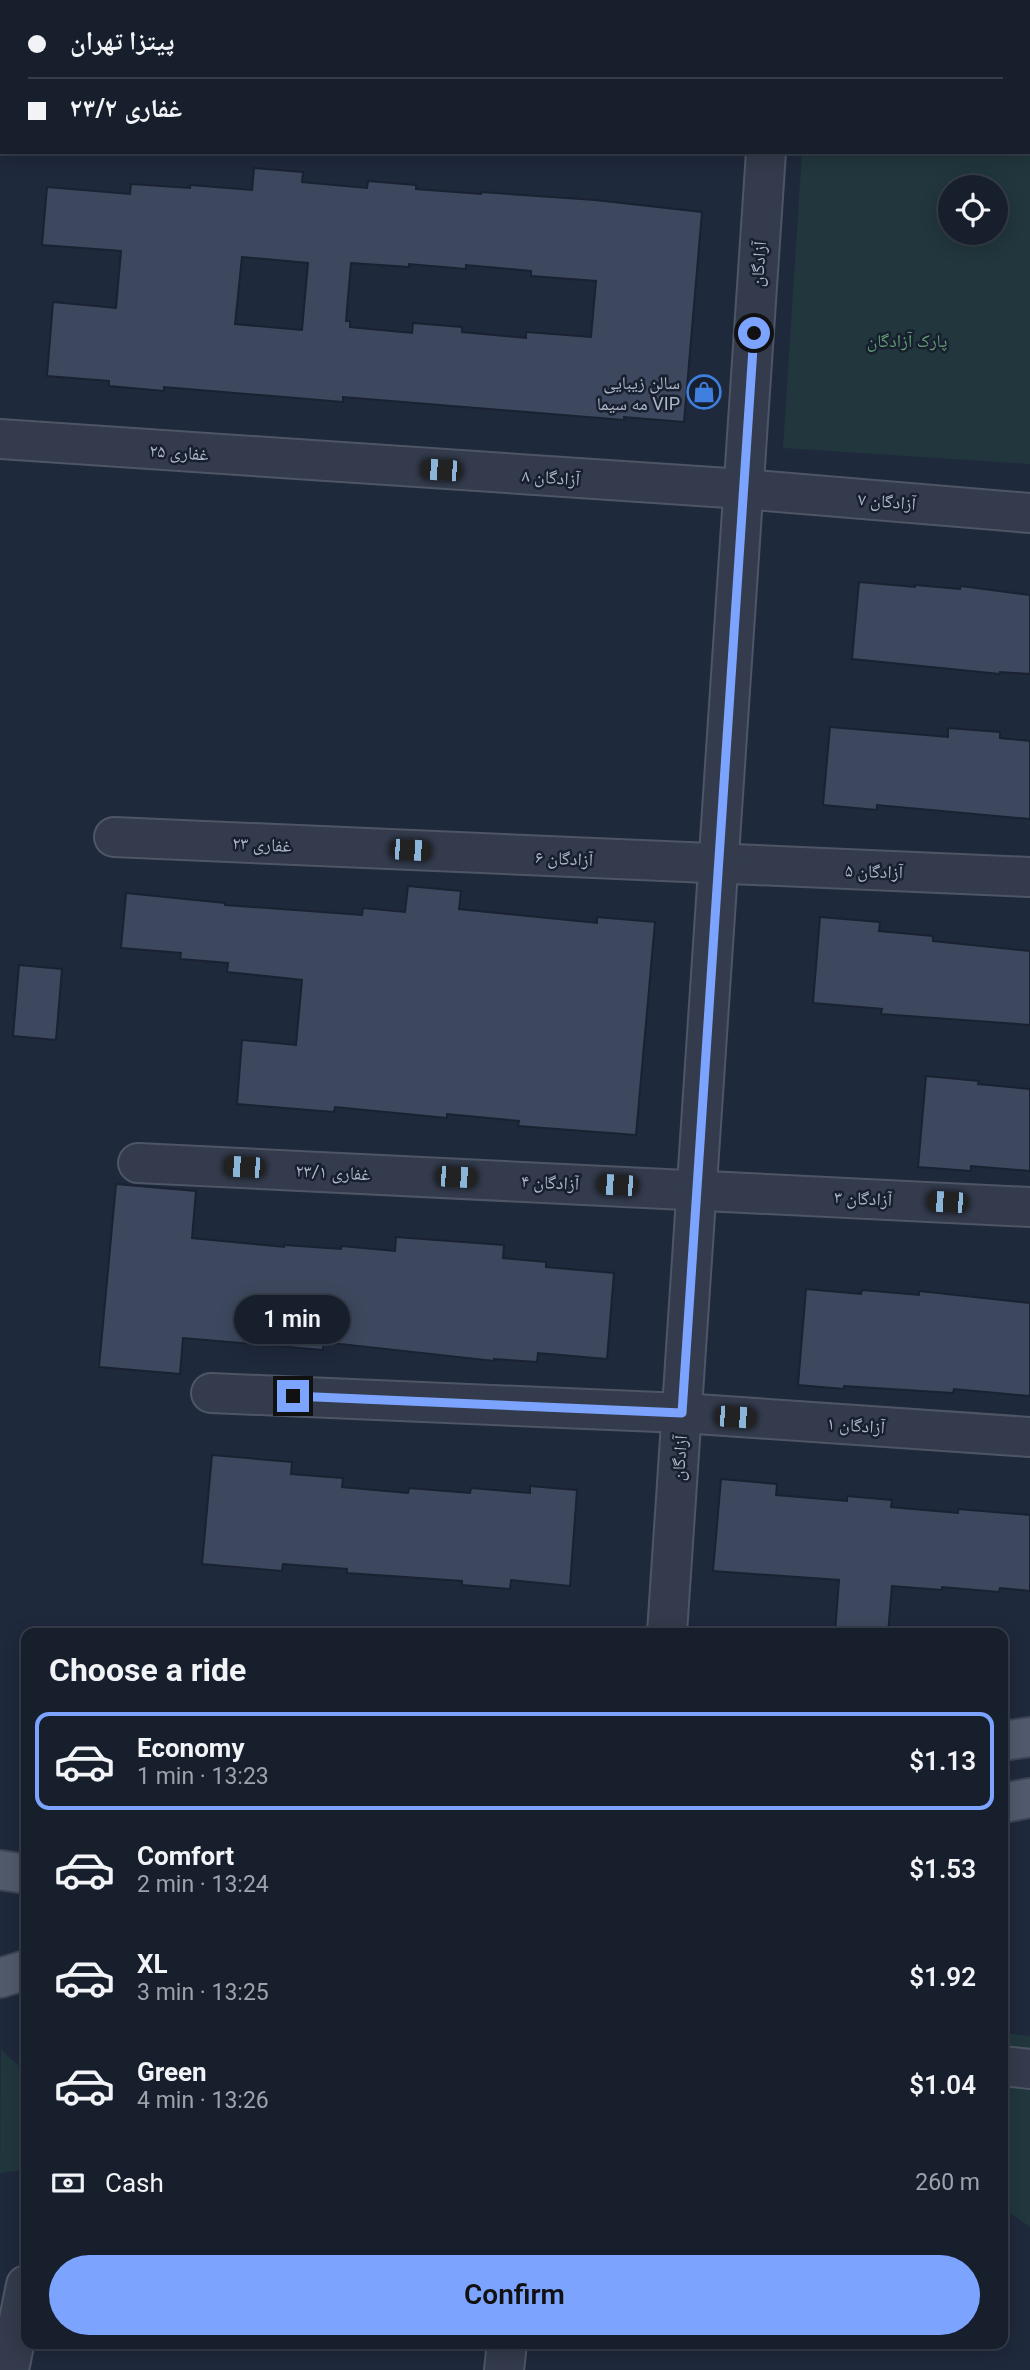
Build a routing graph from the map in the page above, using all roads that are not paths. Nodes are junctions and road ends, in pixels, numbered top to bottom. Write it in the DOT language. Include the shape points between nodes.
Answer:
graph roads {
  1 [pos="766,154"];
  2 [pos="0,439"];
  3 [pos="358,465"];
  4 [pos="743,489"];
  5 [pos="1030,513"];
  6 [pos="114,837"];
  7 [pos="410,850"];
  8 [pos="719,865"];
  9 [pos="1030,877"];
  10 [pos="138,1163"];
  11 [pos="403,1175"];
  12 [pos="697,1189"];
  13 [pos="1030,1207"];
  14 [pos="211,1393"];
  15 [pos="682,1413"];
  16 [pos="1030,1437"];
  17 [pos="667,1628"];
  18 [pos="1030,1737"];
  19 [pos="1008,1740"];
  20 [pos="1030,1798"];
  21 [pos="1008,1802"];
  22 [pos="0,1870"];
  23 [pos="21,1873"];
  24 [pos="21,1972"];
  25 [pos="0,1978"];
  26 [pos="1008,2067"];
  27 [pos="1030,2070"];
  28 [pos="21,2310"];
  29 [pos="506,2349"];
  30 [pos="9,2370"];
  31 [pos="504,2370"];
  1 -- 4 [label="street, آزادگان"];
  2 -- 3 [label="street, غفاری ۲۵"];
  3 -- 4 [label="street, آزادگان ۸"];
  4 -- 5 [label="street, آزادگان ۷"];
  4 -- 8 [label="street, آزادگان"];
  6 -- 7 [label="street, غفاری ۲۳"];
  7 -- 8 [label="street, آزادگان ۶"];
  8 -- 9 [label="street, آزادگان ۵"];
  8 -- 12 [label="street, آزادگان"];
  10 -- 11 [label="street, غفاری ۲۳/۱"];
  11 -- 12 [label="street, آزادگان ۴"];
  12 -- 13 [label="street, آزادگان ۳"];
  12 -- 15 [label="street, آزادگان"];
  14 -- 15 [label="street, آزادگان ۱"];
  15 -- 16 [label="street, آزادگان ۱"];
  15 -- 17 [label="street, آزادگان"];
  18 -- 19 [label="main road"];
  20 -- 21 [label="main road"];
  22 -- 23 [label="main road"];
  24 -- 25 [label="main road"];
  26 -- 27 [label="street"];
  28 -- 30 [label="street"];
  29 -- 31 [label="street"];
}
